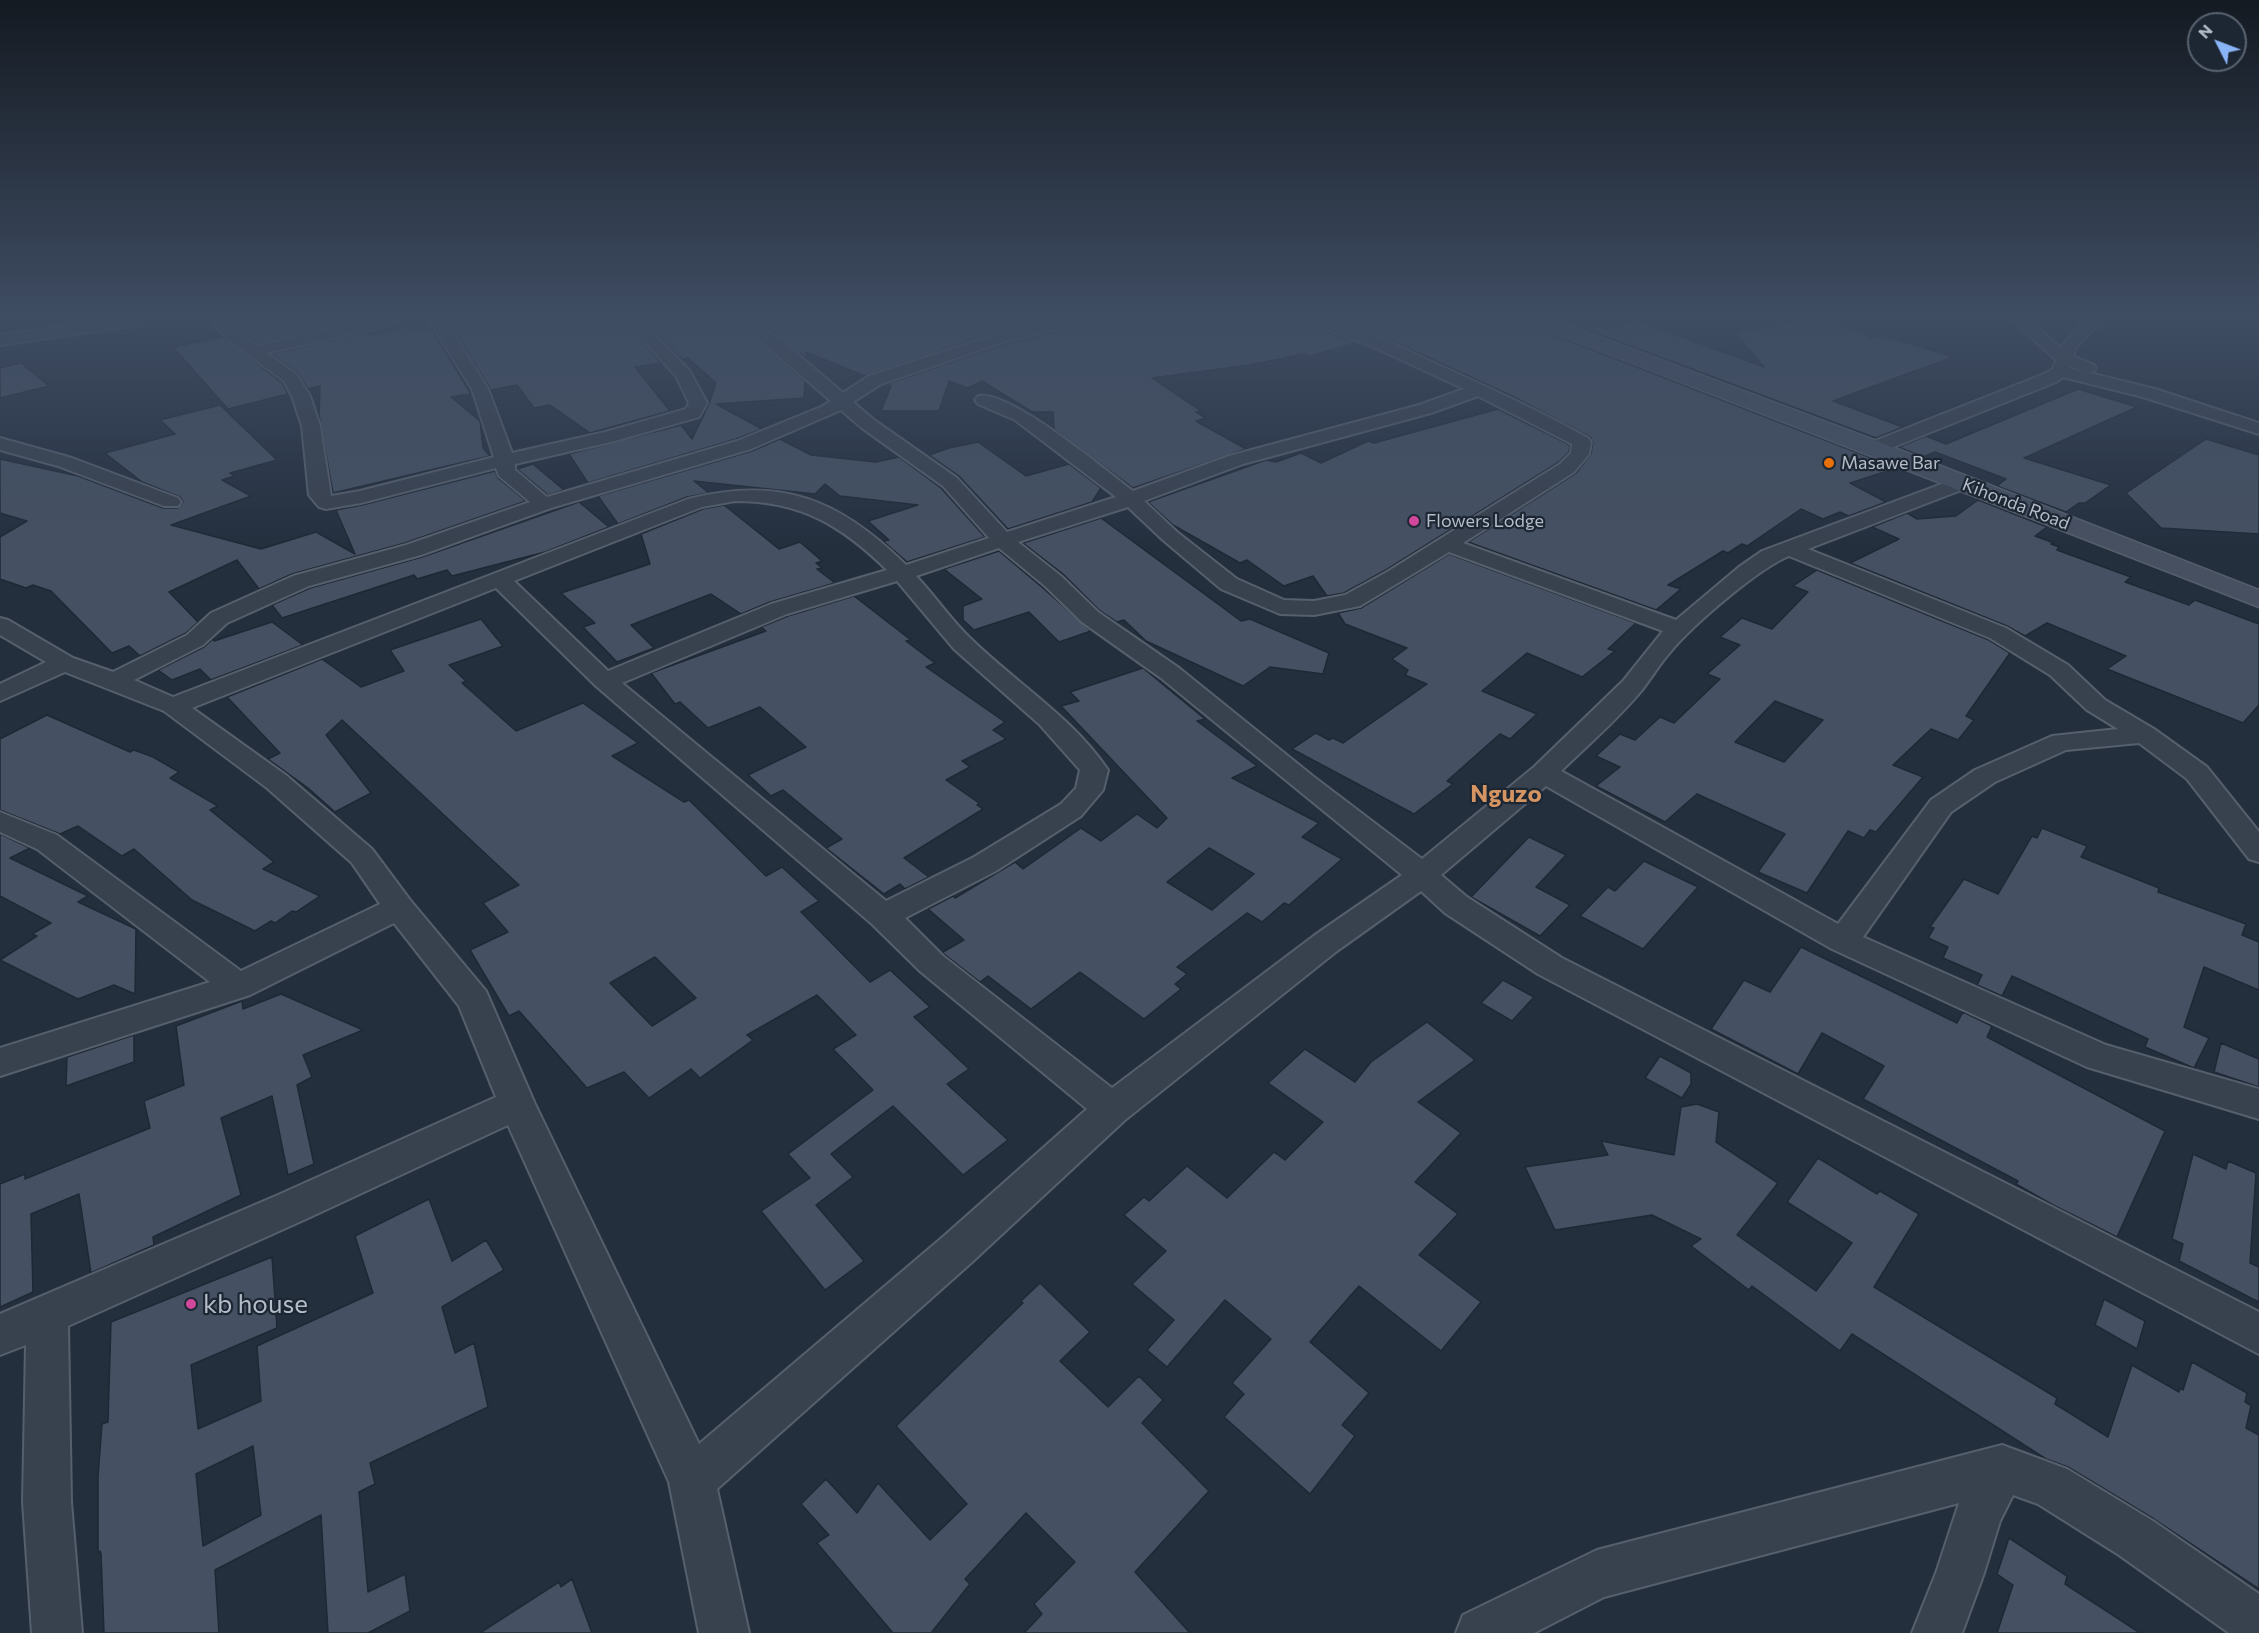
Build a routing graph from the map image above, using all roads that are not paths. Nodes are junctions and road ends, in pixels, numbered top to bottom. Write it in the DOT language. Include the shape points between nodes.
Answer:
graph roads {
  1 [pos="301,396"];
  2 [pos="483,396"];
  3 [pos="694,396"];
  4 [pos="832,396"];
  5 [pos="838,396"];
  6 [pos="1461,396"];
  7 [pos="1491,396"];
  8 [pos="1738,396"];
  9 [pos="2004,396"];
  10 [pos="2159,396"];
  11 [pos="984,400"];
  12 [pos="2259,429"];
  13 [pos="0,444"];
  14 [pos="1874,448"];
  15 [pos="505,461"];
  16 [pos="1962,483"];
  17 [pos="1131,499"];
  18 [pos="171,501"];
  19 [pos="544,504"];
  20 [pos="1002,540"];
  21 [pos="1447,544"];
  22 [pos="1790,549"];
  23 [pos="902,573"];
  24 [pos="500,580"];
  25 [pos="2259,599"];
  26 [pos="0,625"];
  27 [pos="1679,629"];
  28 [pos="64,663"];
  29 [pos="114,681"];
  30 [pos="605,681"];
  31 [pos="0,693"];
  32 [pos="173,706"];
  33 [pos="2145,735"];
  34 [pos="1544,773"];
  35 [pos="0,821"];
  36 [pos="2259,852"];
  37 [pos="1422,875"];
  38 [pos="399,908"];
  39 [pos="883,915"];
  40 [pos="1843,941"];
  41 [pos="238,986"];
  42 [pos="0,1062"];
  43 [pos="517,1104"];
  44 [pos="2259,1104"];
  45 [pos="1112,1109"];
  46 [pos="47,1316"];
  47 [pos="2259,1334"];
  48 [pos="0,1335"];
  49 [pos="2002,1468"];
  50 [pos="692,1480"];
  51 [pos="2259,1624"];
  52 [pos="57,1633"];
  53 [pos="724,1633"];
  54 [pos="1481,1633"];
  55 [pos="1937,1633"];
  1 -- 15 [label="street" via="312,426 319,495 326,503"];
  2 -- 15 [label="street"];
  3 -- 15 [label="street" via="696,411 652,426"];
  4 -- 19 [label="street" via="827,411 744,445"];
  5 -- 20 [label="street" via="868,424 950,482"];
  6 -- 17 [label="street" via="1236,460"];
  7 -- 21 [label="street" via="1582,442 1580,454 1567,468"];
  8 -- 14 [label="street, Kihonda Road"];
  9 -- 14 [label="street"];
  10 -- 12 [label="street"];
  11 -- 17 [label="street" via="1021,416"];
  13 -- 18 [label="street" via="65,462"];
  14 -- 16 [label="street, Kihonda Road"];
  15 -- 19 [label="street" via="506,472"];
  16 -- 22 [label="street"];
  16 -- 25 [label="street, Kihonda Road"];
  17 -- 20 [label="street"];
  17 -- 21 [label="street" via="1229,584 1280,607 1314,608 1352,601"];
  19 -- 29 [label="street" via="412,550 301,581 219,618 195,640"];
  20 -- 23 [label="street"];
  20 -- 37 [label="street" via="1090,616 1170,673"];
  21 -- 27 [label="street"];
  22 -- 27 [label="street" via="1770,556 1747,572"];
  22 -- 33 [label="street" via="1998,633 2059,670 2096,705"];
  23 -- 24 [label="street" via="852,528 804,502 765,495 735,495 695,503"];
  23 -- 30 [label="street" via="779,609"];
  23 -- 39 [label="street" via="962,643 1055,723 1094,770 1089,790 1071,810 985,864"];
  24 -- 30 [label="street"];
  24 -- 32 [label="street"];
  26 -- 28 [label="street"];
  27 -- 34 [label="street" via="1632,686"];
  28 -- 29 [label="street"];
  28 -- 31 [label="street"];
  29 -- 32 [label="street"];
  30 -- 39 [label="street"];
  32 -- 38 [label="street" via="278,782 362,856"];
  33 -- 36 [label="street" via="2197,773"];
  33 -- 40 [label="street" via="2061,742 1985,776 1941,806"];
  34 -- 37 [label="street"];
  34 -- 40 [label="street"];
  35 -- 41 [label="street" via="47,842"];
  37 -- 45 [label="street" via="1326,943"];
  37 -- 47 [label="street" via="1456,905 1550,966"];
  38 -- 41 [label="street"];
  38 -- 43 [label="street" via="474,1000"];
  39 -- 45 [label="street" via="932,964"];
  40 -- 44 [label="street" via="2099,1057"];
  41 -- 42 [label="street"];
  43 -- 46 [label="street"];
  43 -- 50 [label="street"];
  45 -- 50 [label="street"];
  46 -- 48 [label="street"];
  46 -- 52 [label="street" via="47,1502"];
  49 -- 51 [label="street" via="2051,1485 2136,1538"];
  49 -- 54 [label="street" via="1597,1574"];
  49 -- 55 [label="street" via="1978,1513"];
  50 -- 53 [label="street"];
}
